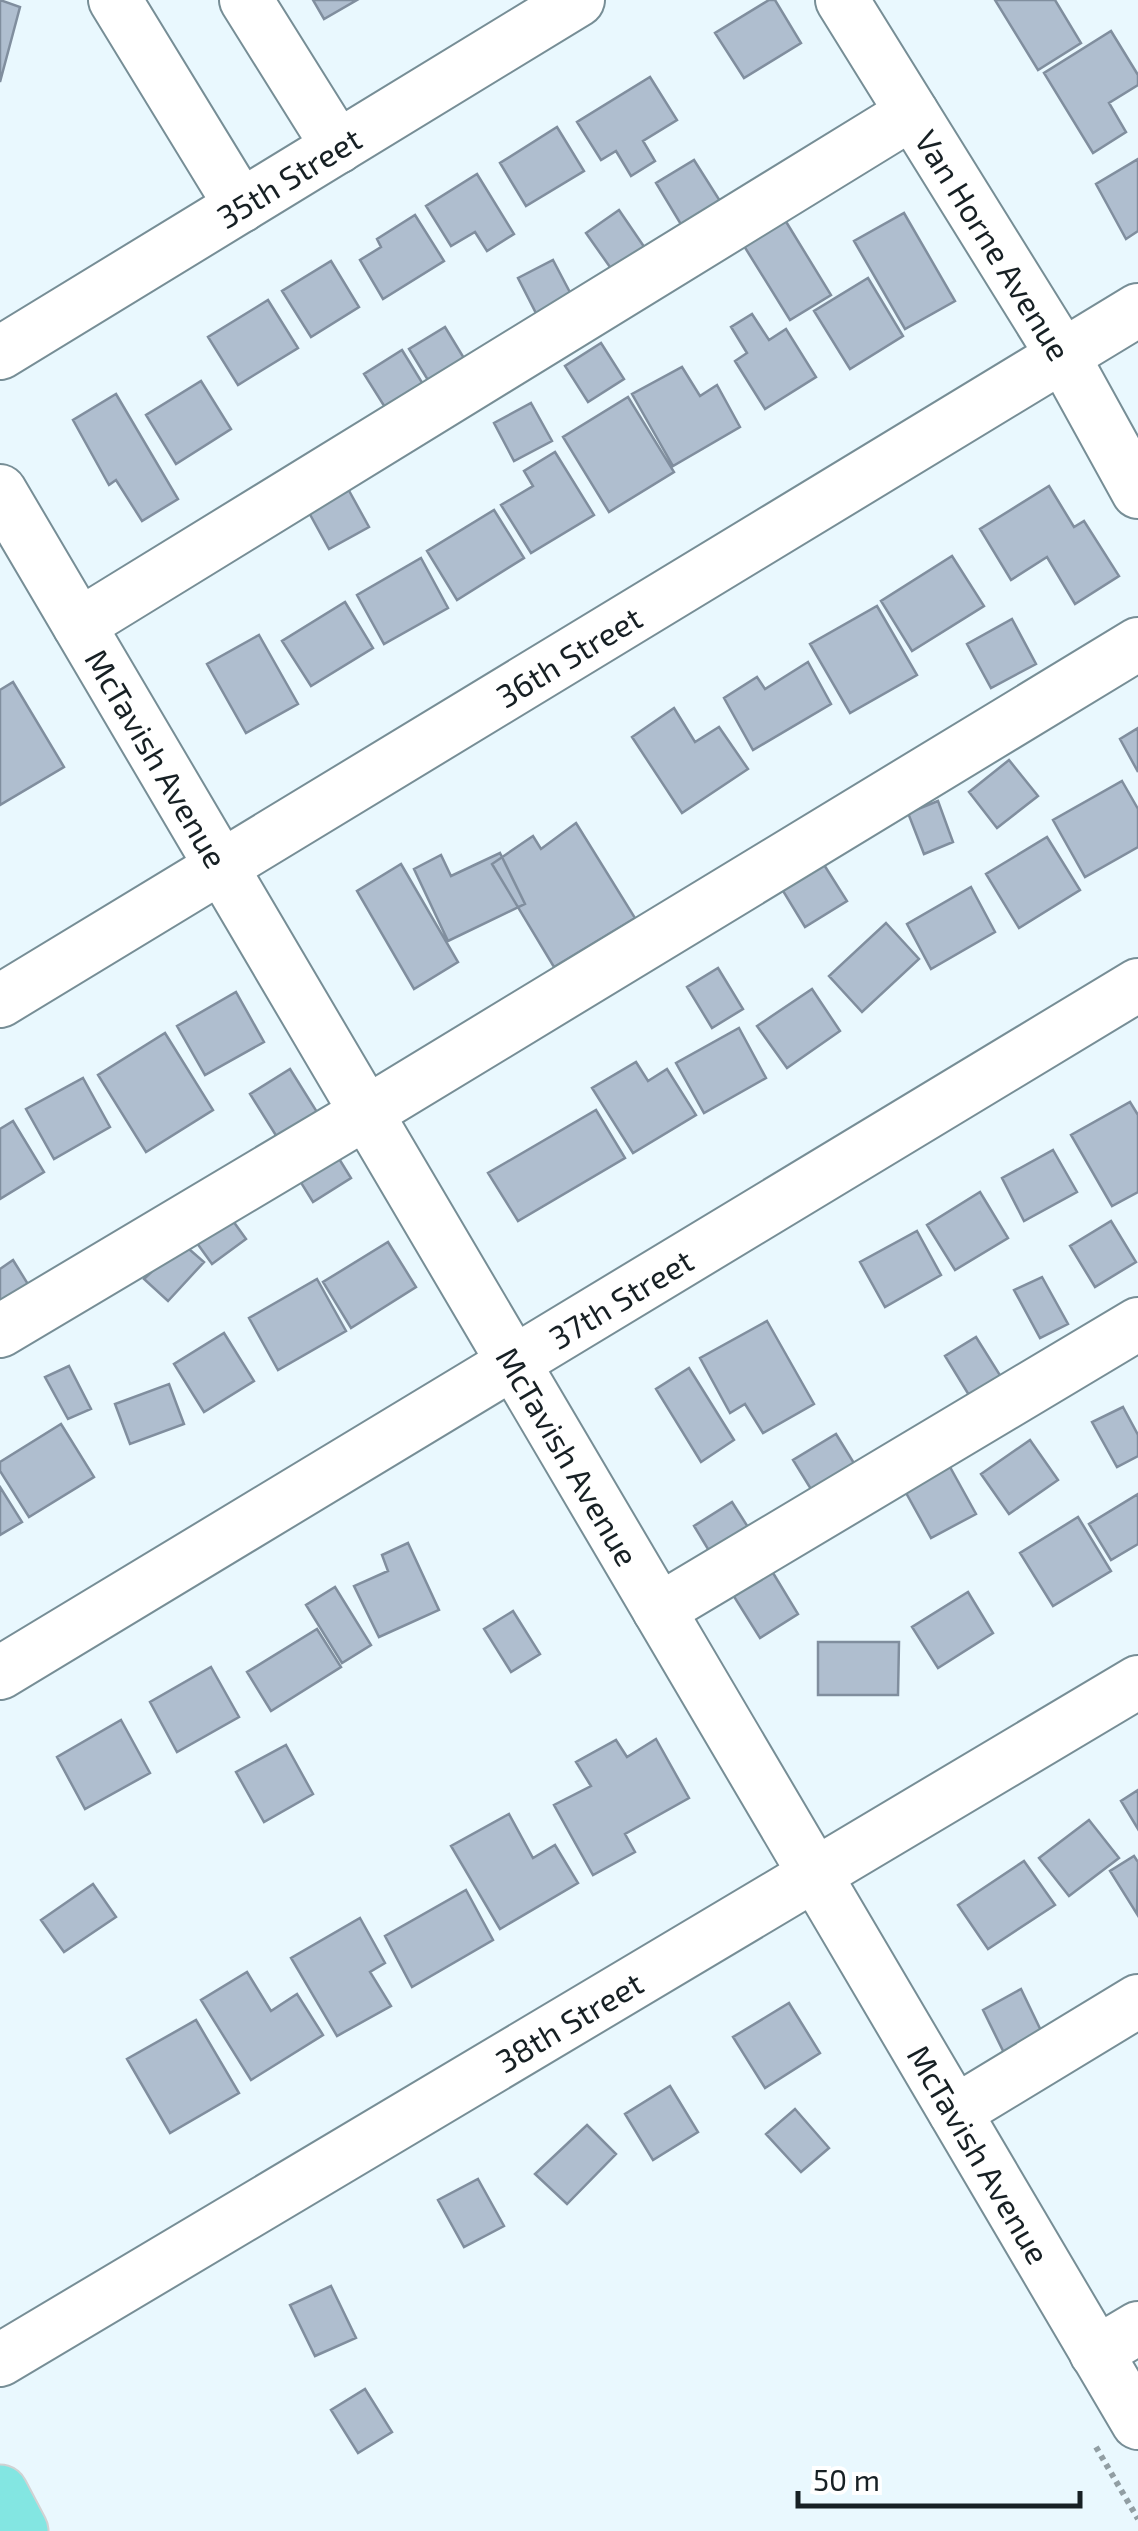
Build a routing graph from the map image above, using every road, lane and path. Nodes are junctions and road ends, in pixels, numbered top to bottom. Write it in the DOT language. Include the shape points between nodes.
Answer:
graph roads {
  1 [pos="114,0"];
  2 [pos="246,0"];
  3 [pos="578,0"];
  4 [pos="842,0"];
  5 [pos="912,114"];
  6 [pos="338,147"];
  7 [pos="241,206"];
  8 [pos="1138,310"];
  9 [pos="0,353"];
  10 [pos="1063,356"];
  11 [pos="0,491"];
  12 [pos="1138,492"];
  13 [pos="79,625"];
  14 [pos="1138,644"];
  15 [pos="221,867"];
  16 [pos="1138,985"];
  17 [pos="0,1001"];
  18 [pos="366,1113"];
  19 [pos="1138,1324"];
  20 [pos="0,1331"];
  21 [pos="513,1362"];
  22 [pos="659,1610"];
  23 [pos="0,1673"];
  24 [pos="1138,1682"];
  25 [pos="815,1874"];
  26 [pos="1138,2001"];
  27 [pos="954,2112"];
  28 [pos="1117,2340"];
  29 [pos="0,2360"];
  30 [pos="1138,2423"];
  31 [pos="0,2493"];
  32 [pos="20,2531"];
  1 -- 7 [label="street"];
  2 -- 6 [label="street"];
  3 -- 6 [label="street, 35th Street"];
  4 -- 5 [label="street, Van Horne Avenue"];
  5 -- 10 [label="street, Van Horne Avenue"];
  5 -- 13 [label="street"];
  6 -- 7 [label="street, 35th Street"];
  7 -- 9 [label="street, 35th Street"];
  8 -- 10 [label="street, 36th Street"];
  10 -- 12 [label="street, Van Horne Avenue"];
  10 -- 15 [label="street, 36th Street"];
  11 -- 13 [label="street, McTavish Avenue"];
  13 -- 15 [label="street, McTavish Avenue"];
  14 -- 18 [label="street"];
  15 -- 17 [label="street, 36th Street"];
  15 -- 18 [label="street, McTavish Avenue"];
  16 -- 21 [label="street, 37th Street"];
  18 -- 20 [label="street"];
  18 -- 21 [label="street, McTavish Avenue"];
  19 -- 22 [label="street"];
  21 -- 22 [label="street, McTavish Avenue"];
  21 -- 23 [label="street, 37th Street"];
  22 -- 25 [label="street, McTavish Avenue"];
  24 -- 25 [label="street, 38th Street"];
  25 -- 27 [label="street, McTavish Avenue"];
  25 -- 29 [label="street, 38th Street"];
  26 -- 27 [label="street"];
  27 -- 28 [label="street, McTavish Avenue"];
  28 -- 30 [label="street, McTavish Avenue"];
  31 -- 32 [label="main road"];
}
